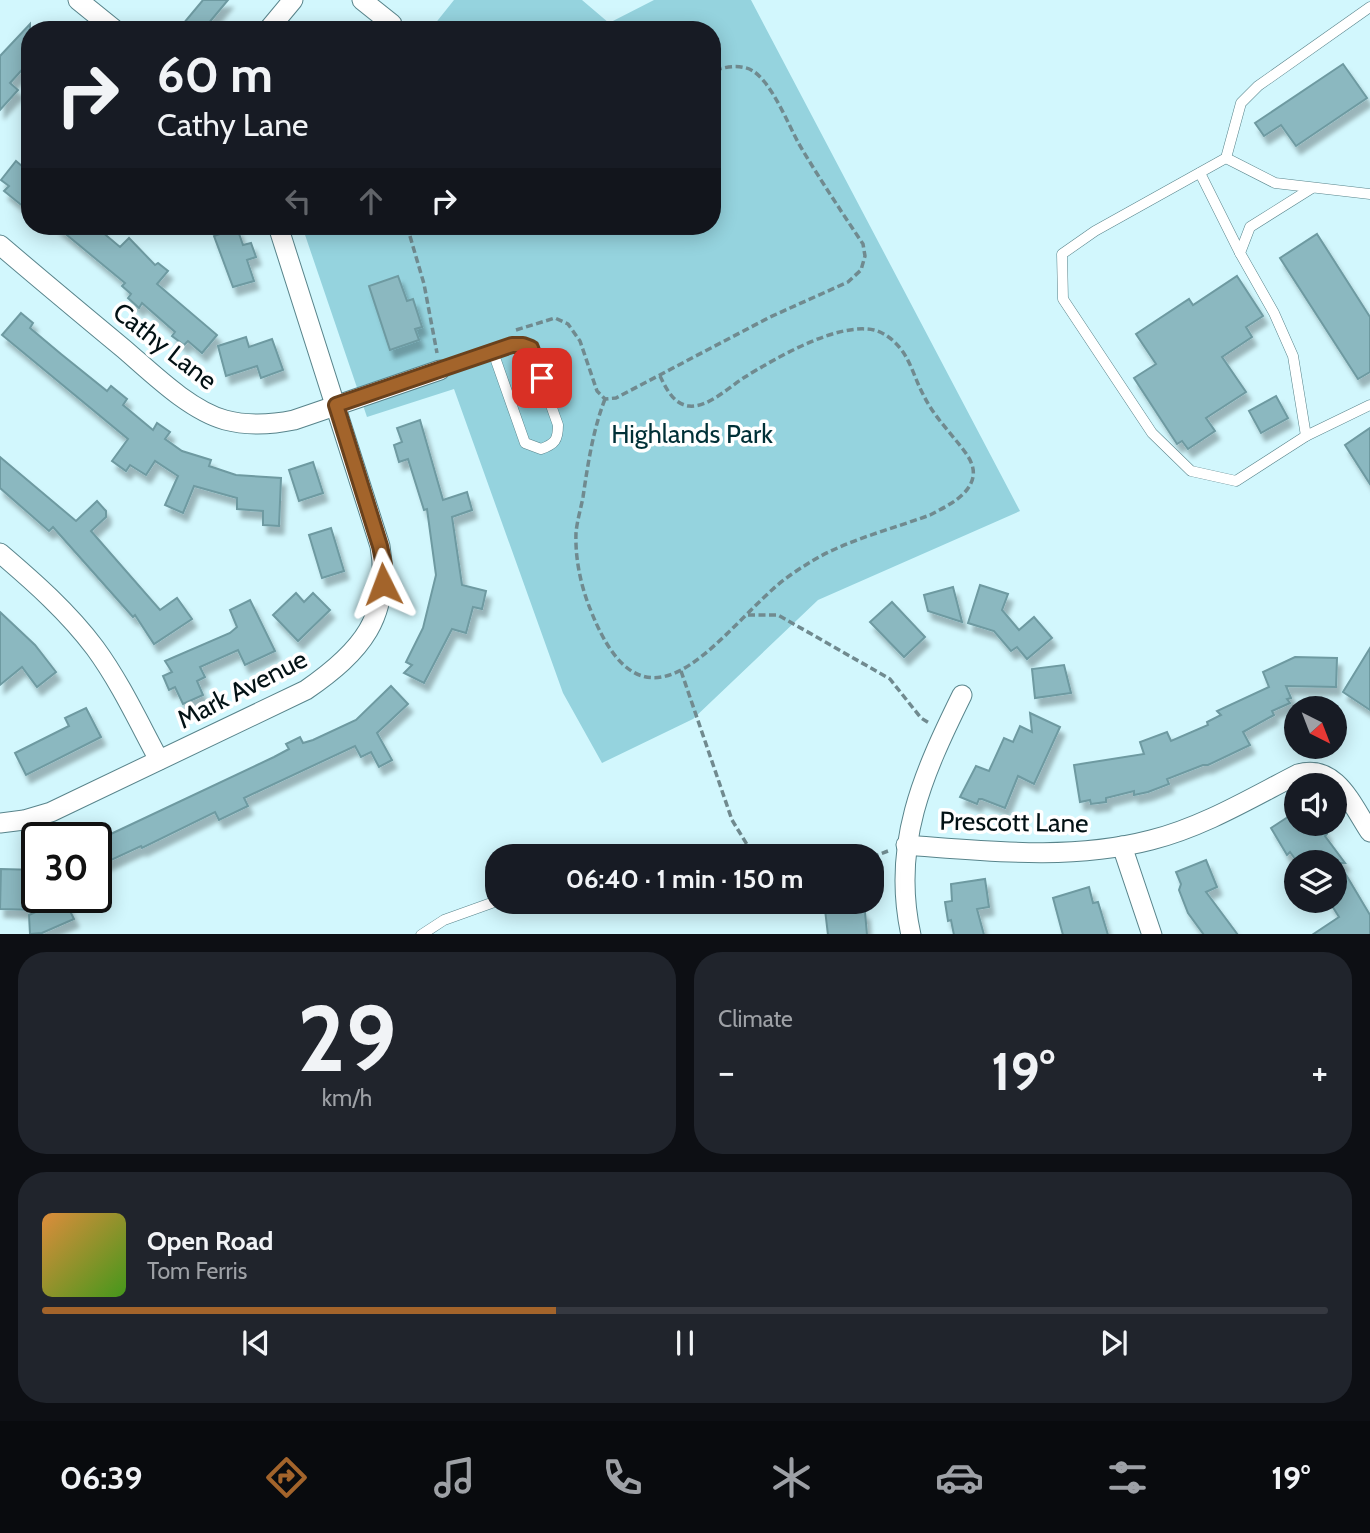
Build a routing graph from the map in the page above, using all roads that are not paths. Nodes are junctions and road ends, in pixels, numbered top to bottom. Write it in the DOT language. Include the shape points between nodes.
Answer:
graph roads {
  1 [pos="78,0"];
  2 [pos="293,0"];
  3 [pos="362,0"];
  4 [pos="1366,10"];
  5 [pos="104,21"];
  6 [pos="276,21"];
  7 [pos="388,21"];
  8 [pos="1370,21"];
  9 [pos="1226,158"];
  10 [pos="1200,173"];
  11 [pos="1312,188"];
  12 [pos="1370,194"];
  13 [pos="281,235"];
  14 [pos="0,245"];
  15 [pos="1240,253"];
  16 [pos="493,352"];
  17 [pos="439,364"];
  18 [pos="336,405"];
  19 [pos="1370,405"];
  20 [pos="1306,436"];
  21 [pos="0,554"];
  22 [pos="962,695"];
  23 [pos="159,760"];
  24 [pos="0,823"];
  25 [pos="1370,832"];
  26 [pos="906,845"];
  27 [pos="1122,846"];
  28 [pos="485,905"];
  29 [pos="421,934"];
  30 [pos="911,934"];
  31 [pos="1152,934"];
  1 -- 5 [label="street"];
  2 -- 6 [label="street"];
  3 -- 7 [label="street"];
  4 -- 8 [label="lane"];
  4 -- 9 [label="lane" via="1241,103"];
  9 -- 10 [label="lane"];
  9 -- 11 [label="lane" via="1275,183"];
  10 -- 15 [label="lane"];
  10 -- 20 [label="lane" via="1062,254 1063,299 1152,433 1191,471 1236,481"];
  11 -- 12 [label="lane"];
  11 -- 15 [label="lane" via="1250,227"];
  13 -- 18 [label="street, Mark Avenue"];
  14 -- 18 [label="street, Cathy Lane" via="156,376 194,405 223,419 270,425"];
  15 -- 20 [label="lane" via="1293,356"];
  16 -- 16 [label="lane" via="512,345 531,348 558,425 553,445 541,449 525,443"];
  16 -- 17 [label="lane"];
  17 -- 18 [label="street, Cathy Lane"];
  18 -- 23 [label="street, Mark Avenue" via="384,565 378,608 369,631 337,669 306,691"];
  19 -- 20 [label="lane"];
  21 -- 23 [label="street" via="50,598 94,648"];
  22 -- 26 [label="street, Prescott Lane" via="919,795"];
  23 -- 24 [label="street, Mark Avenue" via="51,812"];
  25 -- 27 [label="street, Prescott Lane" via="1334,780 1314,771 1298,774 1182,830"];
  26 -- 27 [label="street, Prescott Lane" via="1050,854"];
  26 -- 30 [label="street, Prescott Lane" via="904,886"];
  27 -- 31 [label="street"];
  28 -- 29 [label="lane"];
}
